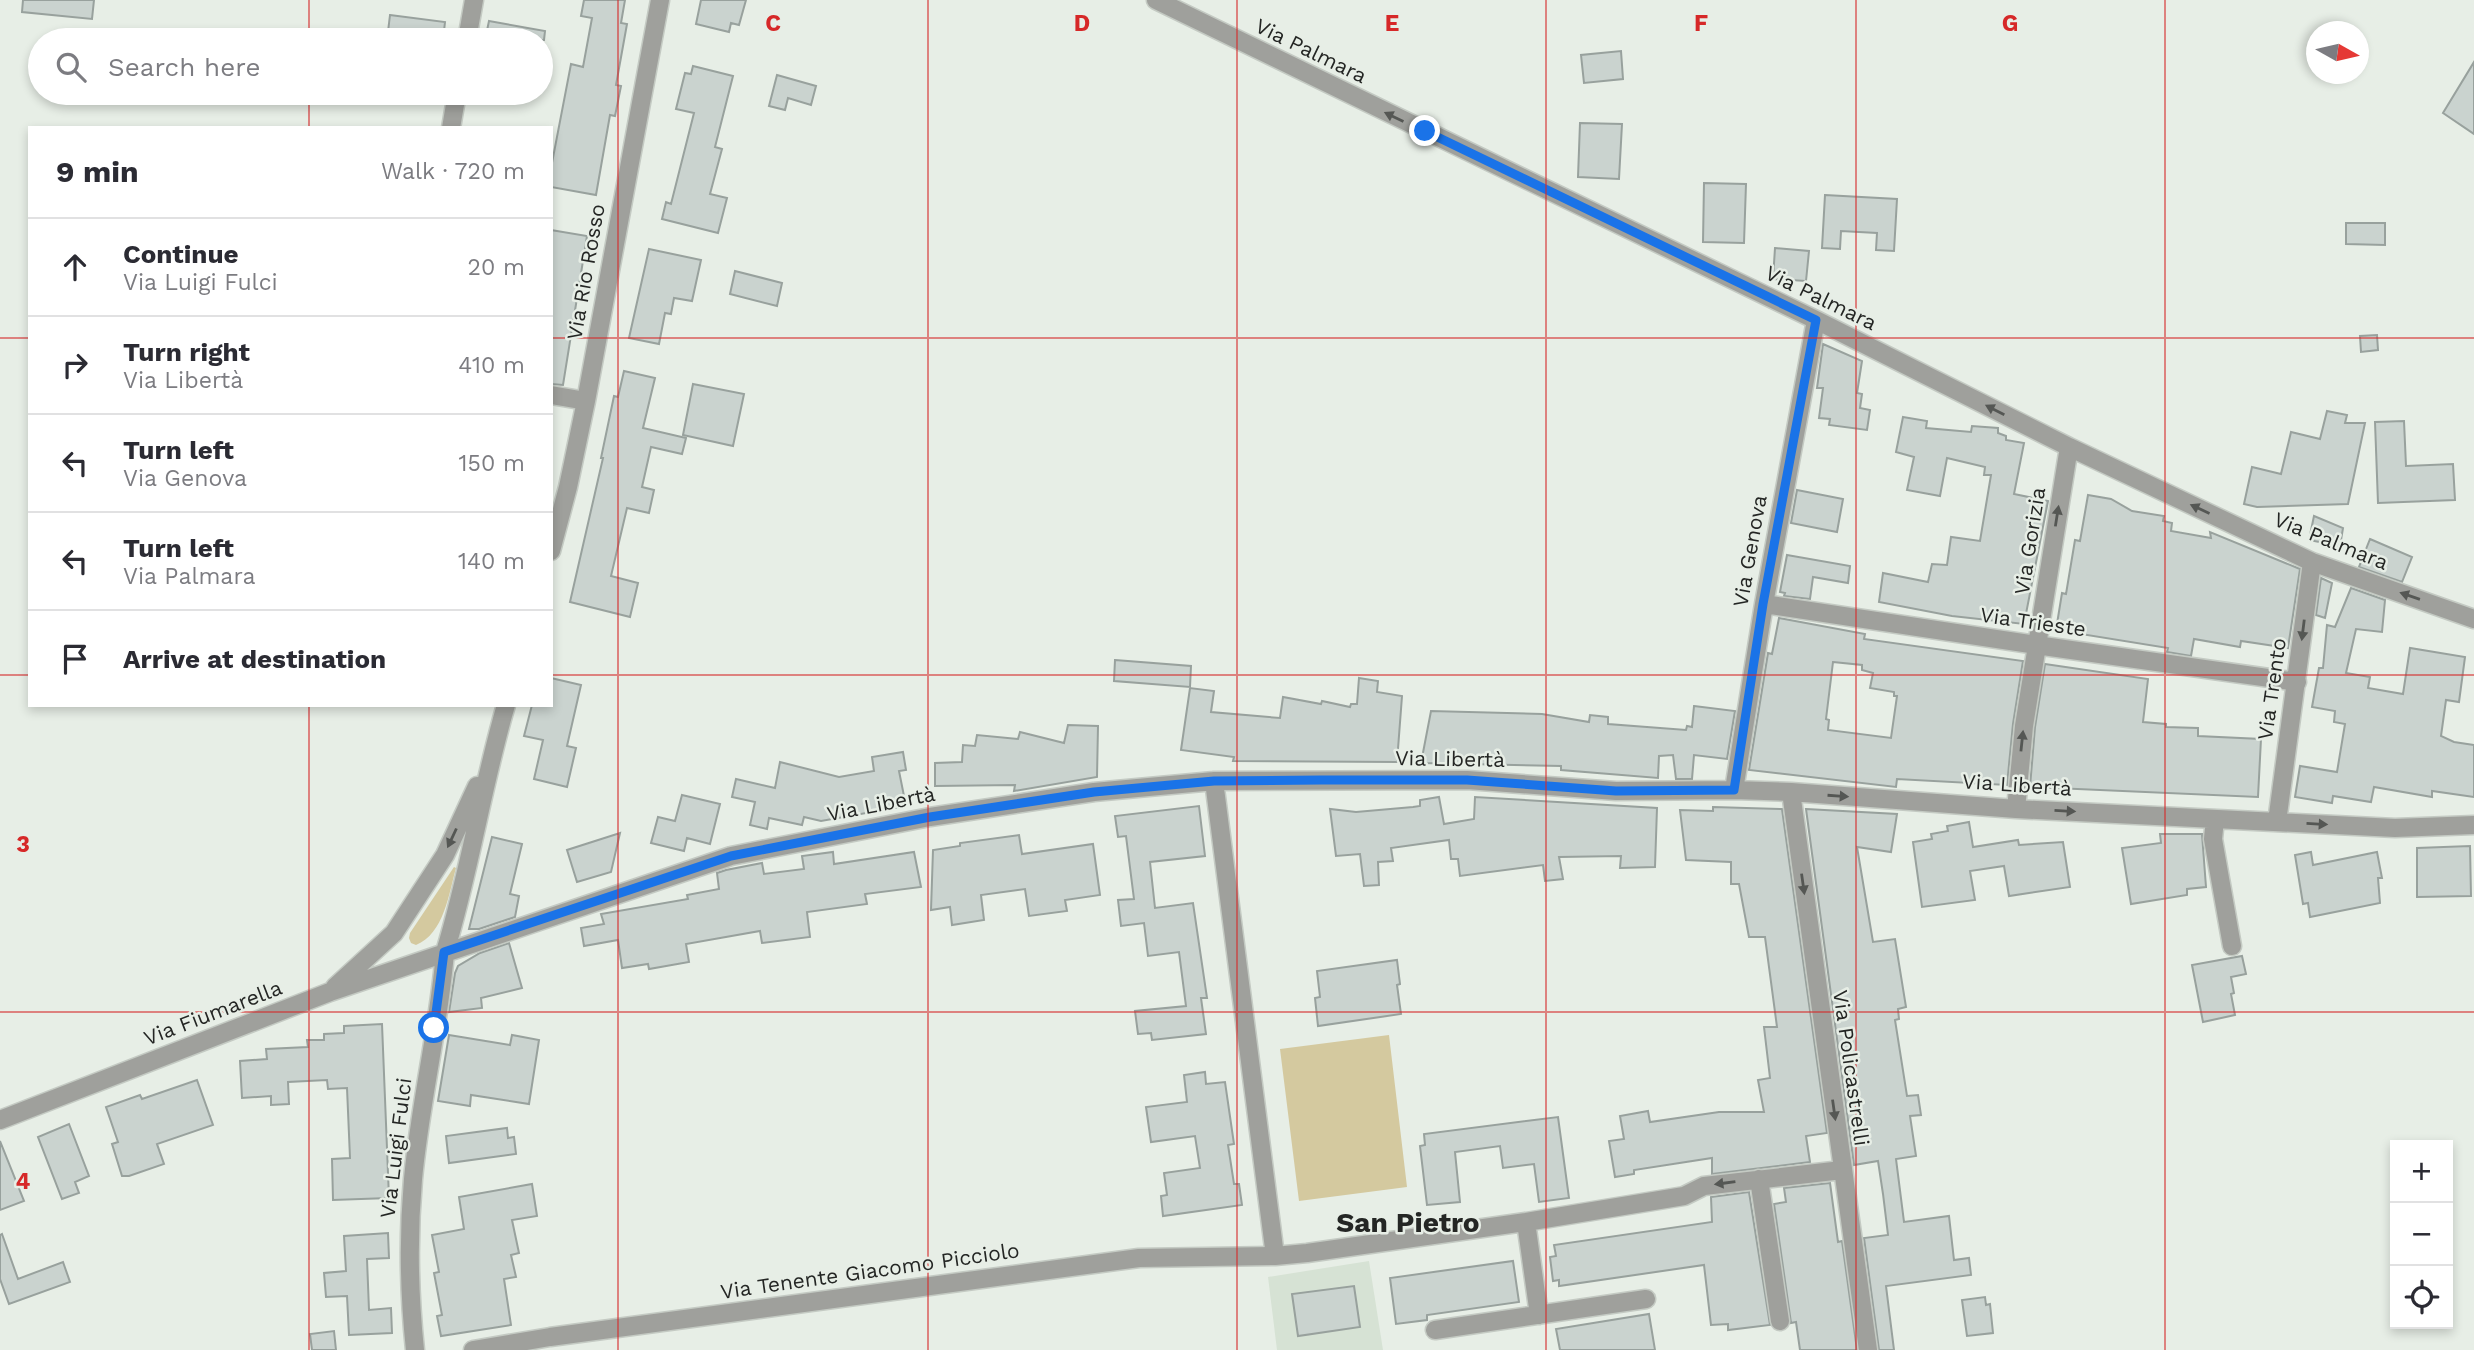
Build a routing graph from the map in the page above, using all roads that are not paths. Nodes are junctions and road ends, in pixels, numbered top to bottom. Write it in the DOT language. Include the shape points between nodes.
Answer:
graph roads {
  1 [pos="474,0"];
  2 [pos="660,0"];
  3 [pos="1156,0"];
  4 [pos="1188,7"];
  5 [pos="469,28"];
  6 [pos="455,105"];
  7 [pos="451,126"];
  8 [pos="1816,320"];
  9 [pos="553,395"];
  10 [pos="586,401"];
  11 [pos="2069,447"];
  12 [pos="553,544"];
  13 [pos="2312,562"];
  14 [pos="1763,604"];
  15 [pos="2474,618"];
  16 [pos="2036,645"];
  17 [pos="2297,682"];
  18 [pos="505,707"];
  19 [pos="492,754"];
  20 [pos="1214,781"];
  21 [pos="1734,790"];
  22 [pos="1791,792"];
  23 [pos="2016,809"];
  24 [pos="2215,819"];
  25 [pos="2277,822"];
  26 [pos="2474,825"];
  27 [pos="394,933"];
  28 [pos="2232,946"];
  29 [pos="444,952"];
  30 [pos="411,963"];
  31 [pos="330,992"];
  32 [pos="0,1120"];
  33 [pos="1842,1170"];
  34 [pos="1759,1179"];
  35 [pos="1527,1222"];
  36 [pos="1275,1256"];
  37 [pos="1646,1299"];
  38 [pos="1539,1315"];
  39 [pos="1780,1321"];
  40 [pos="1435,1330"];
  41 [pos="415,1350"];
  42 [pos="472,1350"];
  43 [pos="1868,1350"];
  1 -- 5 [label="street"];
  2 -- 10 [label="street, Via Rio Rosso"];
  3 -- 4 [label="street, Via Palmara"];
  8 -- 4 [label="street, Via Palmara, one-way"];
  6 -- 7 [label="street"];
  11 -- 8 [label="street, Via Palmara, one-way"];
  8 -- 14 [label="street, Via Genova"];
  9 -- 10 [label="street"];
  10 -- 12 [label="street, Via Rio Rosso"];
  13 -- 11 [label="street, Via Palmara, one-way"];
  16 -- 11 [label="street, Via Gorizia, one-way"];
  15 -- 13 [label="street, Via Palmara, one-way"];
  13 -- 17 [label="street, Via Trento, one-way"];
  14 -- 16 [label="street, Via Trieste"];
  14 -- 21 [label="street, Via Genova"];
  16 -- 17 [label="street, Via Trieste"];
  23 -- 16 [label="street, Via Gorizia, one-way"];
  17 -- 25 [label="street, Via Trento"];
  18 -- 19 [label="street"];
  19 -- 27 [label="street, one-way" via="444,855"];
  19 -- 29 [label="street, Via Luigi Fulci"];
  20 -- 21 [label="street, Via Libertà" via="1467,780 1616,791"];
  20 -- 29 [label="street, Via Libertà" via="1094,792 930,817 731,856"];
  20 -- 36 [label="street"];
  21 -- 22 [label="street, Via Libertà"];
  22 -- 23 [label="street, Via Libertà, one-way"];
  22 -- 33 [label="street, Via Policastrelli, one-way"];
  23 -- 24 [label="street, Via Libertà, one-way"];
  24 -- 25 [label="street, Via Libertà"];
  24 -- 28 [label="street" via="2213,839"];
  25 -- 26 [label="street, Via Libertà, one-way" via="2395,828"];
  27 -- 30 [label="street" via="398,953"];
  27 -- 31 [label="street"];
  29 -- 30 [label="street, Via Fiumarella"];
  29 -- 41 [label="street, Via Luigi Fulci" via="414,1177 410,1278"];
  30 -- 31 [label="street, Via Fiumarella"];
  31 -- 32 [label="street, Via Fiumarella"];
  33 -- 34 [label="street, Via Tenente Giacomo Picciolo"];
  33 -- 43 [label="street, Via Policastrelli"];
  34 -- 35 [label="street, Via Tenente Giacomo Picciolo, one-way"];
  34 -- 39 [label="street"];
  35 -- 36 [label="street, Via Tenente Giacomo Picciolo"];
  35 -- 38 [label="street"];
  36 -- 42 [label="street, Via Tenente Giacomo Picciolo" via="1139,1258"];
  37 -- 38 [label="street"];
  38 -- 40 [label="street"];
}
